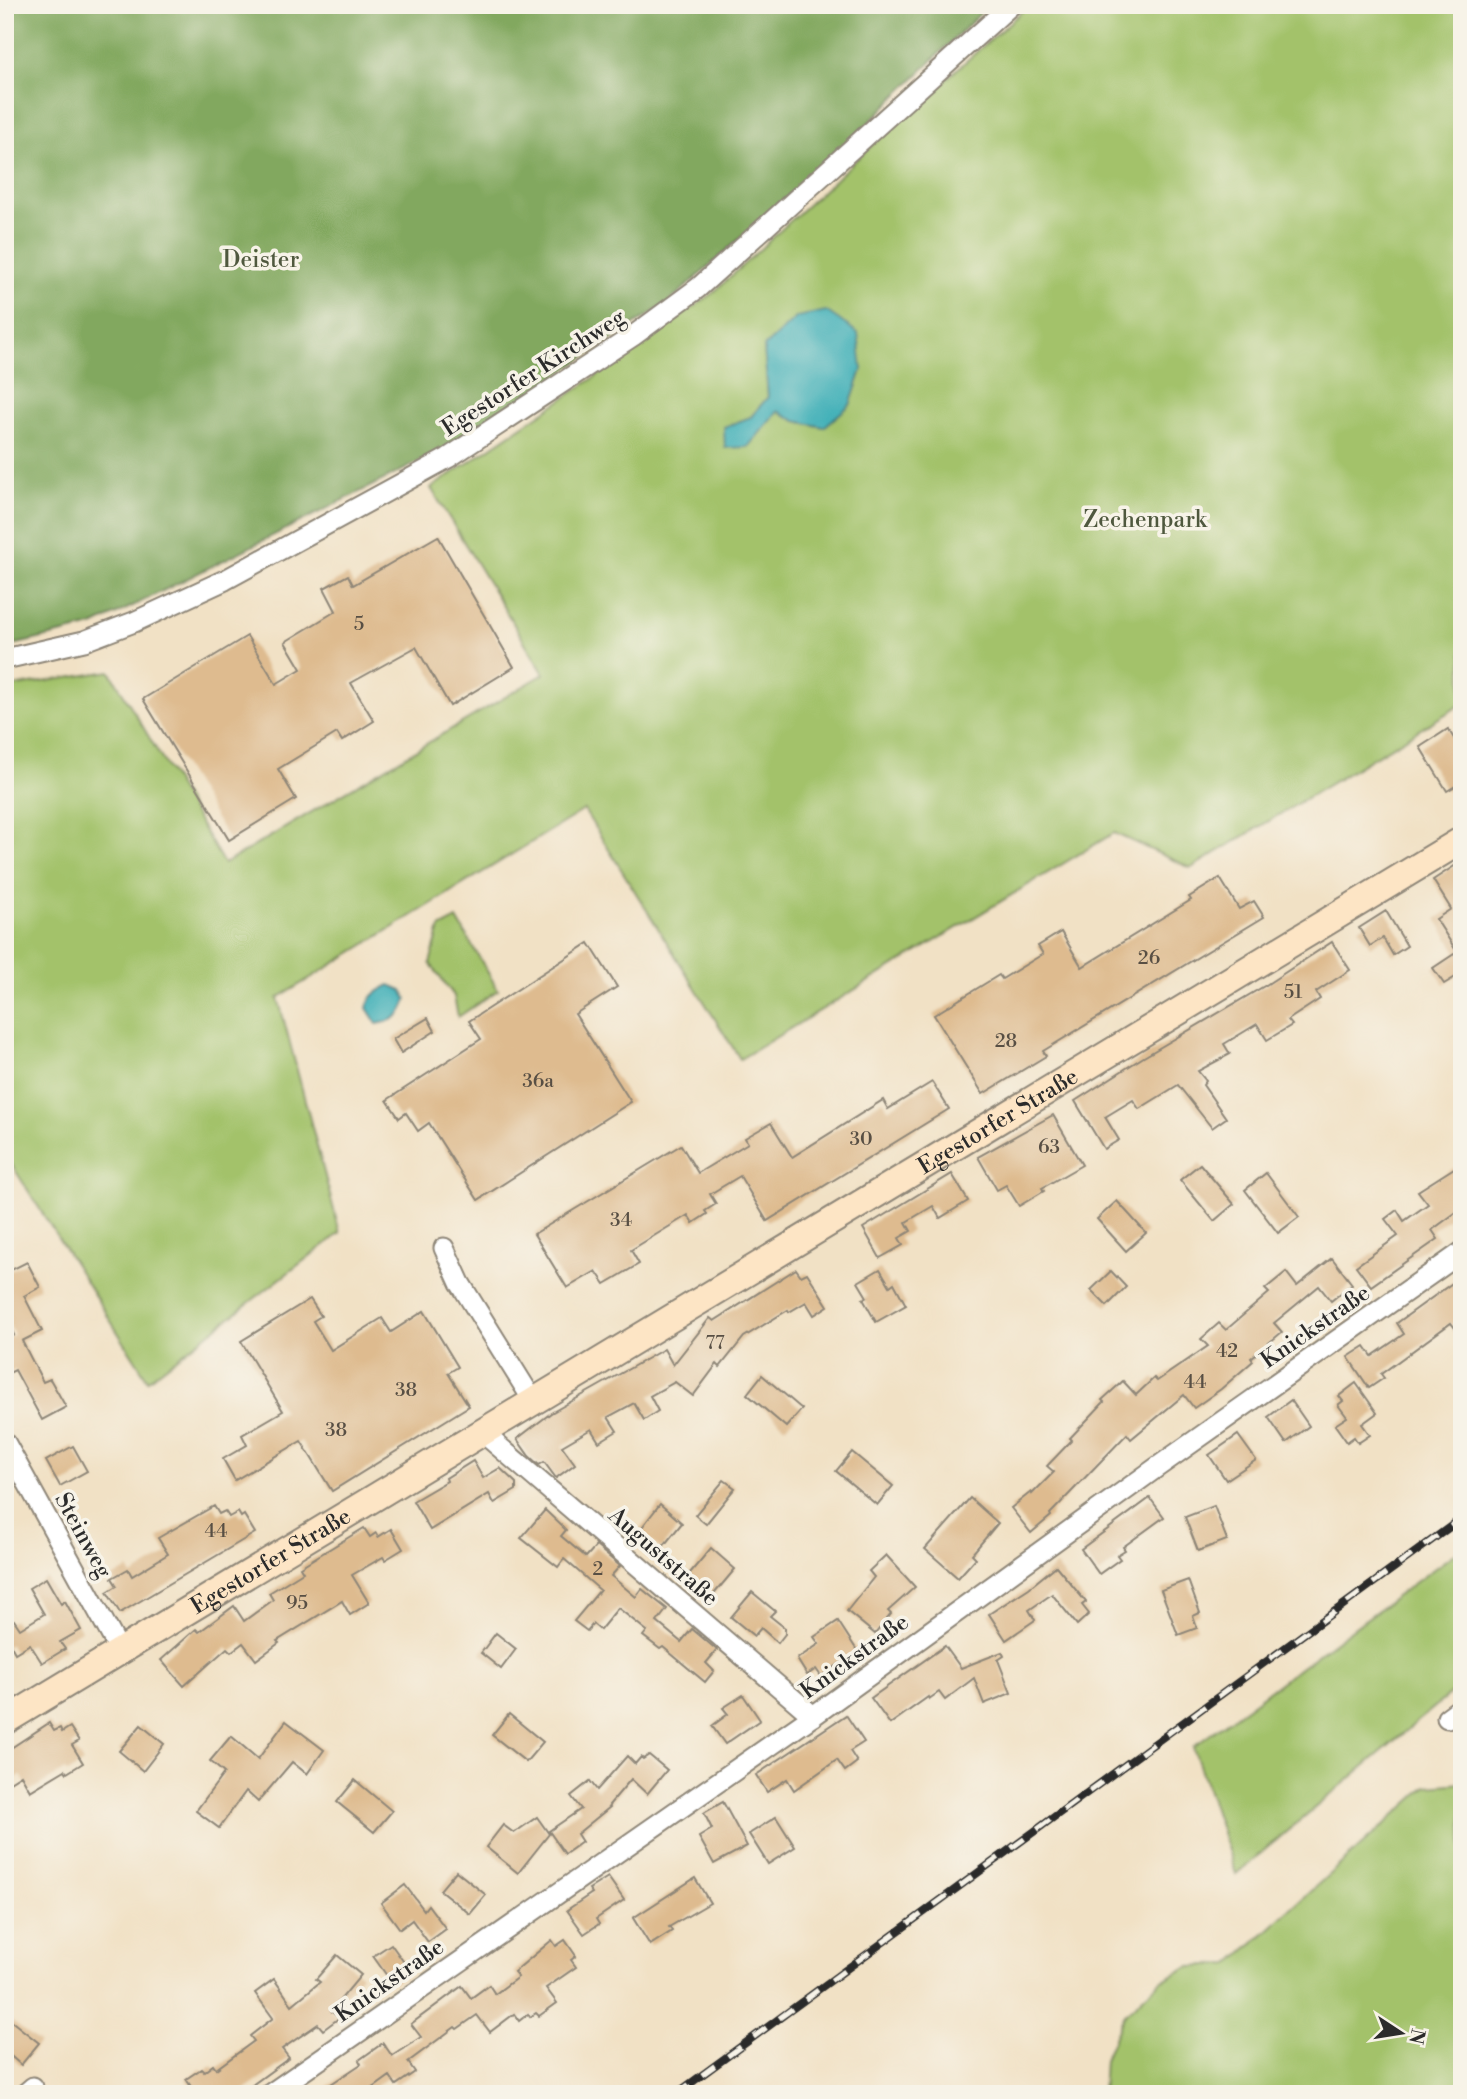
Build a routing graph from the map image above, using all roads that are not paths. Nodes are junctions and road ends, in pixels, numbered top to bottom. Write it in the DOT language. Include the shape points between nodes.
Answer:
graph roads {
  1 [pos="1011,5"];
  2 [pos="5,659"];
  3 [pos="1462,840"];
  4 [pos="444,1248"];
  5 [pos="1462,1252"];
  6 [pos="534,1402"];
  7 [pos="482,1432"];
  8 [pos="5,1442"];
  9 [pos="120,1651"];
  10 [pos="813,1716"];
  11 [pos="5,1721"];
  12 [pos="270,2094"];
  1 -- 2 [label="street, Egestorfer Kirchweg" via="698,288 448,458 225,580 134,622 84,641"];
  3 -- 6 [label="main road, Egestorfer Straße"];
  4 -- 6 [label="street" via="460,1283"];
  5 -- 10 [label="street, Knickstraße"];
  6 -- 7 [label="main road, Egestorfer Straße"];
  7 -- 9 [label="main road, Egestorfer Straße"];
  7 -- 10 [label="street, Auguststraße"];
  8 -- 9 [label="street, Steinweg"];
  9 -- 11 [label="main road, Egestorfer Straße"];
  10 -- 12 [label="street, Knickstraße"];
}
